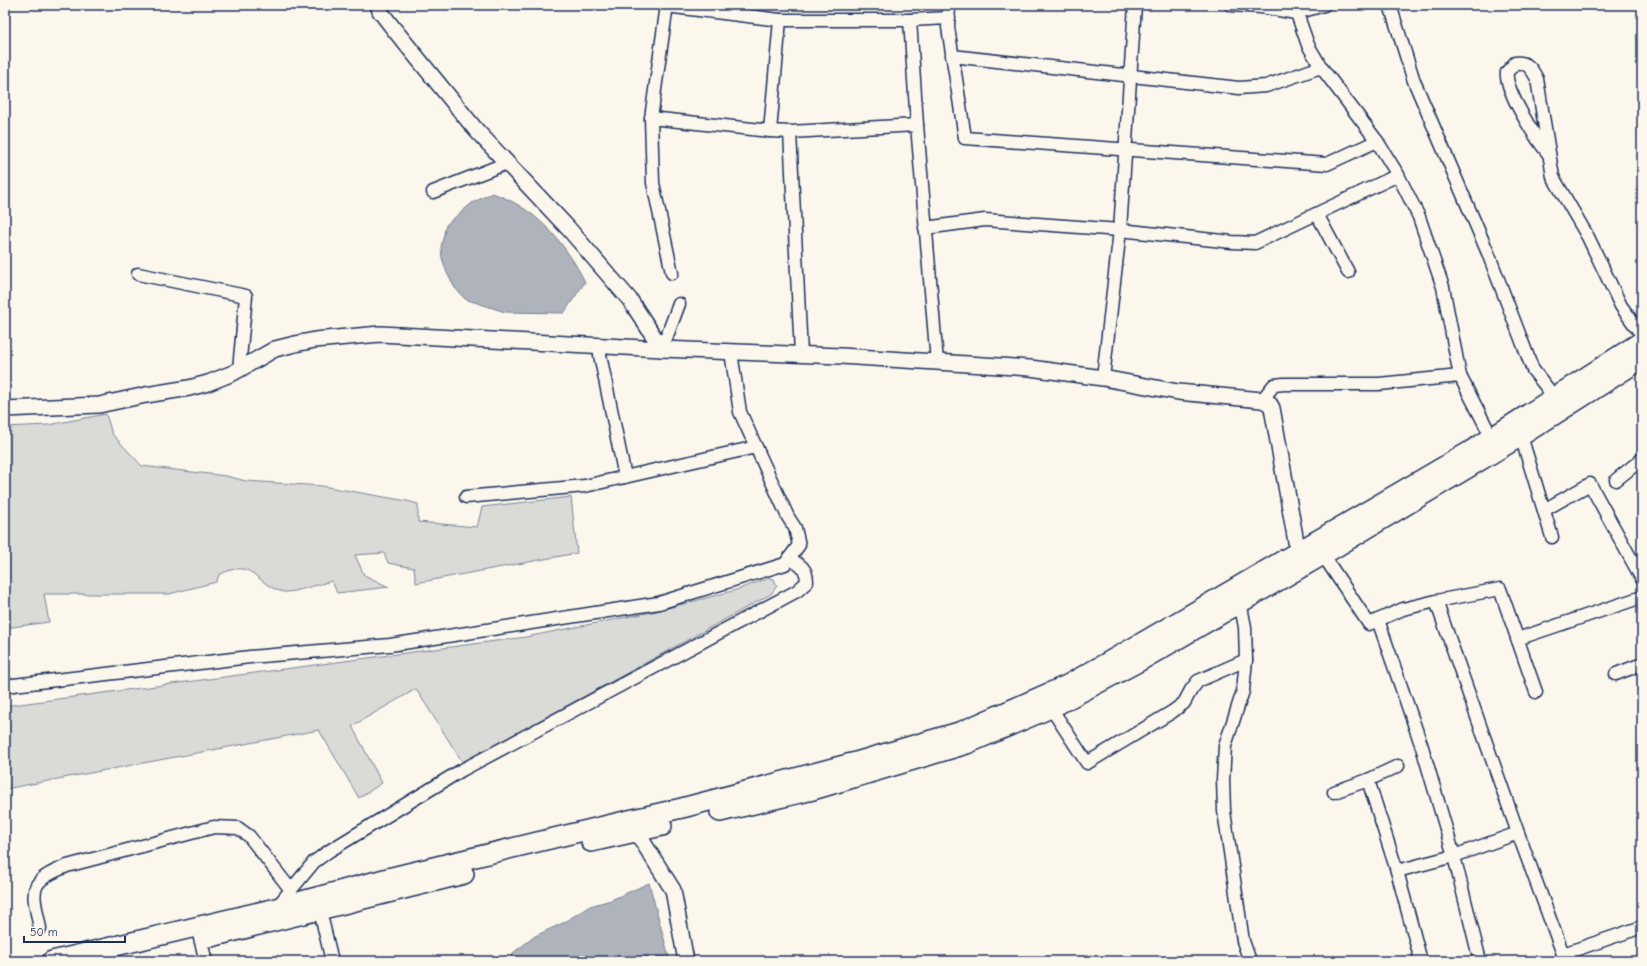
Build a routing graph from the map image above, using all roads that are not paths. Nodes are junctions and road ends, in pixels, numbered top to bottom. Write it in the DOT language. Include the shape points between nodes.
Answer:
graph roads {
  1 [pos="378,5"];
  2 [pos="949,5"];
  3 [pos="1135,5"];
  4 [pos="1231,5"];
  5 [pos="1324,5"];
  6 [pos="1390,5"];
  7 [pos="667,6"];
  8 [pos="1295,9"];
  9 [pos="949,18"];
  10 [pos="780,20"];
  11 [pos="910,20"];
  12 [pos="952,56"];
  13 [pos="1321,67"];
  14 [pos="1131,76"];
  15 [pos="651,118"];
  16 [pos="917,125"];
  17 [pos="770,131"];
  18 [pos="790,132"];
  19 [pos="1377,141"];
  20 [pos="1126,150"];
  21 [pos="1548,153"];
  22 [pos="507,163"];
  23 [pos="1398,174"];
  24 [pos="433,192"];
  25 [pos="1317,214"];
  26 [pos="925,228"];
  27 [pos="1120,230"];
  28 [pos="1348,272"];
  29 [pos="672,273"];
  30 [pos="138,274"];
  31 [pos="679,304"];
  32 [pos="1642,335"];
  33 [pos="1642,341"];
  34 [pos="600,346"];
  35 [pos="662,349"];
  36 [pos="731,352"];
  37 [pos="801,354"];
  38 [pos="1641,361"];
  39 [pos="936,362"];
  40 [pos="238,369"];
  41 [pos="1460,376"];
  42 [pos="1103,378"];
  43 [pos="1555,398"];
  44 [pos="1262,400"];
  45 [pos="5,409"];
  46 [pos="1521,436"];
  47 [pos="1492,438"];
  48 [pos="756,447"];
  49 [pos="1642,459"];
  50 [pos="625,477"];
  51 [pos="1616,480"];
  52 [pos="466,497"];
  53 [pos="1544,510"];
  54 [pos="1552,537"];
  55 [pos="1298,553"];
  56 [pos="1322,555"];
  57 [pos="790,559"];
  58 [pos="1642,579"];
  59 [pos="1642,597"];
  60 [pos="1436,601"];
  61 [pos="1240,602"];
  62 [pos="1378,620"];
  63 [pos="1517,638"];
  64 [pos="1246,660"];
  65 [pos="1642,664"];
  66 [pos="1616,674"];
  67 [pos="5,686"];
  68 [pos="1536,692"];
  69 [pos="1047,702"];
  70 [pos="1398,766"];
  71 [pos="1368,780"];
  72 [pos="1334,792"];
  73 [pos="632,826"];
  74 [pos="1518,833"];
  75 [pos="1454,856"];
  76 [pos="1397,871"];
  77 [pos="290,890"];
  78 [pos="276,908"];
  79 [pos="320,911"];
  80 [pos="1642,927"];
  81 [pos="40,928"];
  82 [pos="198,933"];
  83 [pos="1564,958"];
  84 [pos="52,961"];
  85 [pos="109,961"];
  86 [pos="206,961"];
  87 [pos="332,961"];
  88 [pos="686,961"];
  89 [pos="1250,961"];
  90 [pos="1421,961"];
  91 [pos="1480,961"];
  1 -- 22 [label="street" via="434,79"];
  2 -- 9 [label="street"];
  3 -- 14 [label="street"];
  4 -- 8 [label="street"];
  5 -- 8 [label="street"];
  6 -- 43 [label="street" via="1414,81 1488,253 1533,370"];
  7 -- 10 [label="street"];
  7 -- 15 [label="street"];
  8 -- 13 [label="street" via="1308,45"];
  9 -- 11 [label="street"];
  9 -- 12 [label="street"];
  10 -- 11 [label="street"];
  10 -- 17 [label="street"];
  11 -- 16 [label="street"];
  12 -- 14 [label="street"];
  12 -- 20 [label="street" via="965,138"];
  13 -- 14 [label="street" via="1266,86 1239,88"];
  13 -- 19 [label="street"];
  14 -- 20 [label="street"];
  15 -- 17 [label="street"];
  15 -- 29 [label="street" via="653,183"];
  16 -- 18 [label="street"];
  16 -- 26 [label="street"];
  17 -- 18 [label="street"];
  18 -- 37 [label="street"];
  19 -- 20 [label="street" via="1328,164"];
  19 -- 23 [label="street"];
  20 -- 27 [label="street"];
  21 -- 21 [label="street" via="1537,79 1529,66 1515,63 1507,72 1508,82 1518,105 1540,144"];
  21 -- 32 [label="street" via="1553,177 1588,237 1621,306"];
  22 -- 24 [label="street"];
  22 -- 35 [label="street" via="630,300"];
  23 -- 25 [label="street"];
  23 -- 41 [label="street" via="1419,217 1443,287"];
  25 -- 27 [label="street" via="1255,243"];
  25 -- 28 [label="street"];
  26 -- 27 [label="street" via="985,220"];
  26 -- 39 [label="street"];
  27 -- 42 [label="street"];
  30 -- 40 [label="street" via="246,296"];
  31 -- 35 [label="street"];
  33 -- 43 [label="highway"];
  34 -- 35 [label="street"];
  34 -- 40 [label="street" via="380,334 295,344 275,349"];
  34 -- 50 [label="street"];
  35 -- 36 [label="street"];
  36 -- 37 [label="street"];
  36 -- 48 [label="street" via="740,412"];
  37 -- 39 [label="street"];
  38 -- 46 [label="highway"];
  39 -- 42 [label="street" via="1030,368"];
  40 -- 45 [label="street" via="208,383 99,405"];
  41 -- 44 [label="street" via="1379,384 1274,385"];
  41 -- 47 [label="street"];
  42 -- 44 [label="street" via="1178,392"];
  43 -- 47 [label="highway"];
  44 -- 55 [label="street" via="1269,403 1272,408"];
  46 -- 53 [label="street"];
  46 -- 56 [label="highway"];
  47 -- 55 [label="highway"];
  48 -- 50 [label="street"];
  48 -- 57 [label="street" via="795,528 799,545"];
  49 -- 51 [label="street"];
  50 -- 52 [label="street" via="585,486"];
  53 -- 54 [label="street"];
  53 -- 58 [label="street" via="1590,484"];
  55 -- 69 [label="highway" via="1067,685"];
  56 -- 61 [label="highway"];
  56 -- 62 [label="street" via="1369,624"];
  57 -- 67 [label="street" via="785,564 659,602 390,645 250,657"];
  57 -- 77 [label="street" via="801,565 807,574 807,582 797,591 462,770 314,862"];
  59 -- 63 [label="street"];
  60 -- 62 [label="street" via="1403,609"];
  60 -- 63 [label="street" via="1500,589"];
  60 -- 74 [label="street"];
  61 -- 64 [label="street" via="1245,627"];
  61 -- 69 [label="highway" via="1140,661"];
  62 -- 75 [label="street" via="1422,747"];
  63 -- 68 [label="street"];
  64 -- 69 [label="street" via="1198,681 1184,703 1172,712 1087,763"];
  64 -- 89 [label="street" via="1243,691 1225,746 1223,788 1243,941"];
  65 -- 66 [label="street"];
  69 -- 73 [label="highway" via="962,731 785,782 682,808"];
  70 -- 71 [label="street"];
  71 -- 72 [label="street"];
  71 -- 76 [label="street"];
  73 -- 78 [label="highway" via="392,877"];
  73 -- 79 [label="highway" via="523,859"];
  73 -- 88 [label="street" via="673,890"];
  74 -- 75 [label="street"];
  74 -- 83 [label="street"];
  75 -- 76 [label="street"];
  75 -- 91 [label="street"];
  76 -- 90 [label="street"];
  77 -- 78 [label="street"];
  77 -- 81 [label="street" via="249,836 238,828 214,827 67,866 47,874 39,880 34,890"];
  78 -- 82 [label="highway"];
  79 -- 82 [label="highway"];
  79 -- 87 [label="street"];
  80 -- 83 [label="street"];
  82 -- 84 [label="highway"];
  82 -- 85 [label="highway"];
  82 -- 86 [label="street"];
}
